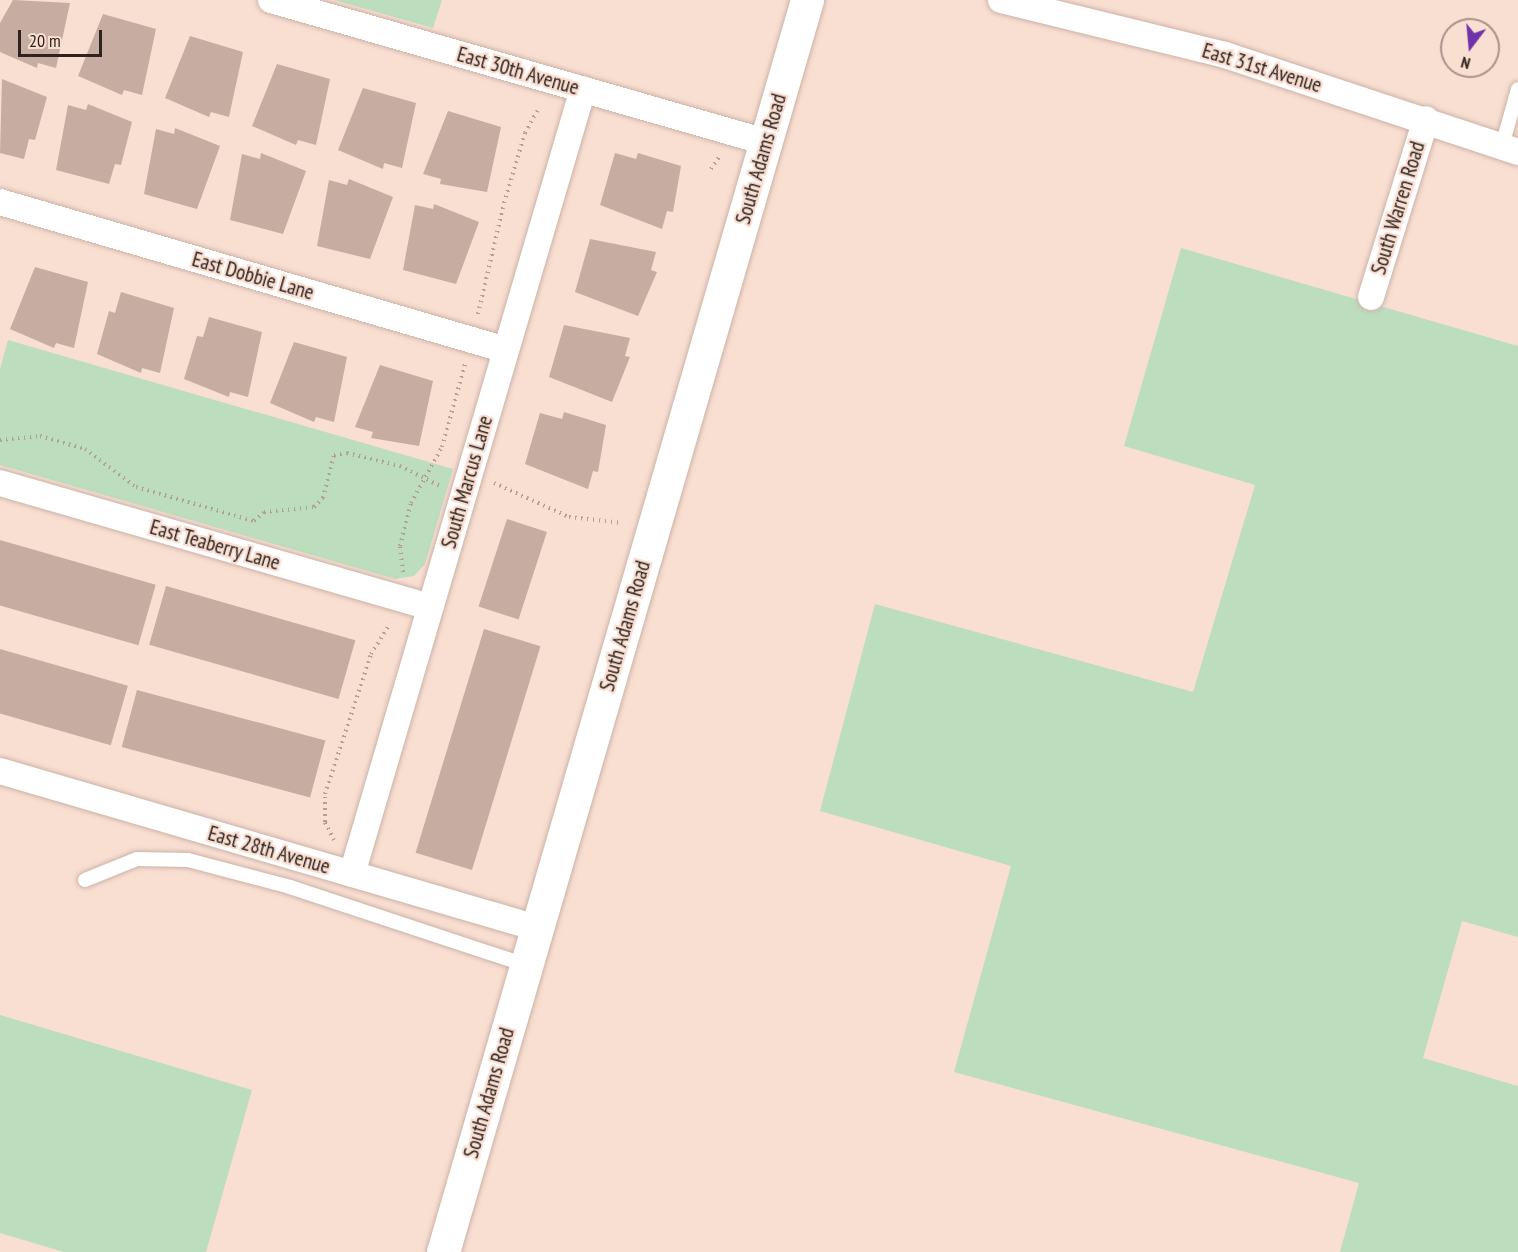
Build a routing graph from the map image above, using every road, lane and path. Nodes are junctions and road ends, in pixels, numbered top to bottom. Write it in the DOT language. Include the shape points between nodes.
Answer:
graph roads {
  1 [pos="271,0"];
  2 [pos="807,0"];
  3 [pos="1001,0"];
  4 [pos="583,89"];
  5 [pos="1518,89"];
  6 [pos="539,108"];
  7 [pos="1426,119"];
  8 [pos="766,142"];
  9 [pos="1510,149"];
  10 [pos="0,202"];
  11 [pos="1371,297"];
  12 [pos="476,341"];
  13 [pos="506,350"];
  14 [pos="0,440"];
  15 [pos="424,477"];
  16 [pos="0,483"];
  17 [pos="466,486"];
  18 [pos="652,531"];
  19 [pos="406,599"];
  20 [pos="431,607"];
  21 [pos="0,771"];
  22 [pos="334,841"];
  23 [pos="352,874"];
  24 [pos="85,880"];
  25 [pos="537,928"];
  26 [pos="526,965"];
  27 [pos="443,1252"];
  1 -- 4 [label="street, East 30th Avenue"];
  2 -- 8 [label="street, South Adams Road"];
  3 -- 7 [label="street, East 31st Avenue" via="1225,55"];
  4 -- 8 [label="street, East 30th Avenue"];
  4 -- 13 [label="street, South Marcus Lane"];
  5 -- 9 [label="lane"];
  6 -- 12 [label="path" via="525,133 504,203 479,300"];
  7 -- 9 [label="street, East 31st Avenue"];
  7 -- 11 [label="street, South Warren Road"];
  8 -- 18 [label="street, South Adams Road"];
  10 -- 12 [label="street, East Dobbie Lane"];
  12 -- 13 [label="street, East Dobbie Lane"];
  12 -- 15 [label="path" via="442,447"];
  13 -- 17 [label="street, South Marcus Lane"];
  14 -- 15 [label="path" via="40,436 85,448 136,487 254,521 264,512 314,507 323,498 334,455 347,453"];
  15 -- 17 [label="path" via="443,489"];
  15 -- 19 [label="path" via="400,546"];
  16 -- 19 [label="street, East Teaberry Lane"];
  17 -- 18 [label="path" via="493,483 569,517"];
  17 -- 20 [label="street, South Marcus Lane"];
  18 -- 25 [label="street, South Adams Road"];
  19 -- 20 [label="street, East Teaberry Lane"];
  19 -- 22 [label="path" via="371,654 326,794 325,822"];
  20 -- 23 [label="street, South Marcus Lane"];
  21 -- 23 [label="street, East 28th Avenue"];
  23 -- 25 [label="street, East 28th Avenue"];
  24 -- 26 [label="lane" via="136,859 188,860 290,887"];
  25 -- 26 [label="street, South Adams Road"];
  26 -- 27 [label="street, South Adams Road"];
}
